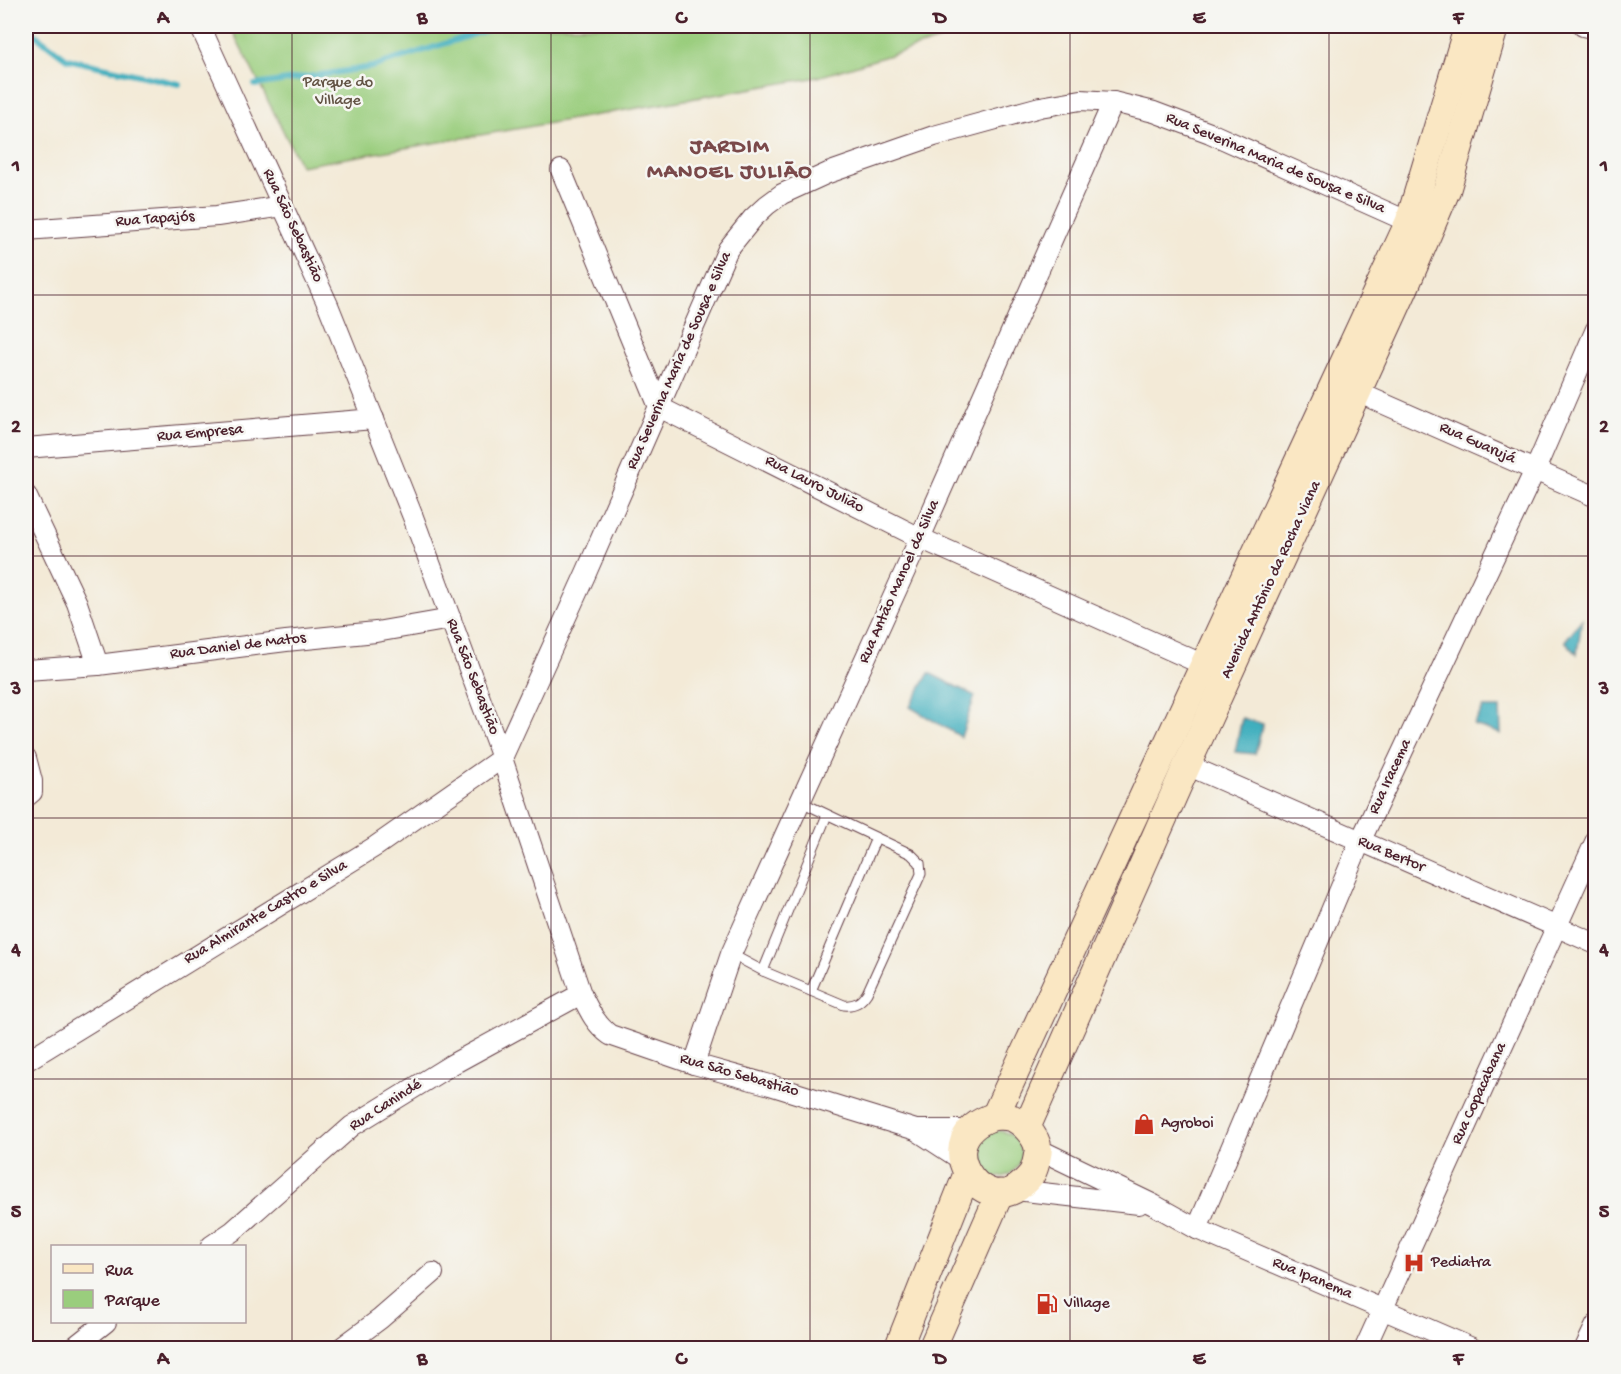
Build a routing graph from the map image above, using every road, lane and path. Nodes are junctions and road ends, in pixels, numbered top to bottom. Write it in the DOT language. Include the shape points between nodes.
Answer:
graph roads {
  1 [pos="200,26"];
  2 [pos="1468,26"];
  3 [pos="1495,26"];
  4 [pos="1583,26"];
  5 [pos="1596,29"];
  6 [pos="1113,102"];
  7 [pos="561,170"];
  8 [pos="283,206"];
  9 [pos="1409,222"];
  10 [pos="26,230"];
  11 [pos="1596,329"];
  12 [pos="1357,392"];
  13 [pos="659,407"];
  14 [pos="374,419"];
  15 [pos="26,448"];
  16 [pos="1535,470"];
  17 [pos="26,495"];
  18 [pos="1596,497"];
  19 [pos="920,537"];
  20 [pos="451,620"];
  21 [pos="98,665"];
  22 [pos="1204,665"];
  23 [pos="26,670"];
  24 [pos="26,758"];
  25 [pos="502,758"];
  26 [pos="1187,765"];
  27 [pos="26,797"];
  28 [pos="801,802"];
  29 [pos="827,815"];
  30 [pos="876,838"];
  31 [pos="1596,840"];
  32 [pos="1360,842"];
  33 [pos="1557,927"];
  34 [pos="1596,944"];
  35 [pos="732,954"];
  36 [pos="763,971"];
  37 [pos="811,991"];
  38 [pos="581,994"];
  39 [pos="26,1061"];
  40 [pos="694,1064"];
  41 [pos="994,1116"];
  42 [pos="916,1130"];
  43 [pos="970,1130"];
  44 [pos="1033,1138"];
  45 [pos="965,1167"];
  46 [pos="1008,1192"];
  47 [pos="1154,1205"];
  48 [pos="1197,1229"];
  49 [pos="212,1245"];
  50 [pos="434,1273"];
  51 [pos="1382,1308"];
  52 [pos="105,1323"];
  53 [pos="1596,1325"];
  54 [pos="937,1347"];
  55 [pos="73,1348"];
  56 [pos="341,1348"];
  57 [pos="898,1348"];
  58 [pos="1365,1348"];
  59 [pos="1472,1348"];
  60 [pos="1585,1348"];
  1 -- 8 [label="street, Rua São Sebastião"];
  2 -- 9 [label="main road, Avenida Antônio da Rocha Viana"];
  3 -- 12 [label="main road, Avenida Antônio da Rocha Viana" via="1447,189"];
  4 -- 5 [label="street"];
  6 -- 9 [label="street, Rua Severina Maria de Sousa e Silva" via="1210,133"];
  6 -- 13 [label="street, Rua Severina Maria de Sousa e Silva" via="1064,102 1013,114 934,136 828,173 782,194 753,218 728,249"];
  6 -- 19 [label="street, Rua Antão Manoel da Silva"];
  7 -- 13 [label="street"];
  8 -- 10 [label="street, Rua Tapajós" via="217,216"];
  8 -- 14 [label="street, Rua São Sebastião"];
  9 -- 22 [label="main road, Avenida Antônio da Rocha Viana"];
  11 -- 16 [label="street, Rua Iracema"];
  12 -- 16 [label="street, Rua Guarujá"];
  12 -- 26 [label="main road, Avenida Antônio da Rocha Viana"];
  13 -- 19 [label="street, Rua Lauro Julião"];
  13 -- 25 [label="street, Rua Severina Maria de Sousa e Silva"];
  14 -- 15 [label="street, Rua Empresa"];
  14 -- 20 [label="street, Rua São Sebastião"];
  16 -- 18 [label="street, Rua Guarujá"];
  16 -- 32 [label="street, Rua Iracema"];
  17 -- 21 [label="street" via="77,603"];
  19 -- 22 [label="street, Rua Lauro Julião"];
  19 -- 28 [label="street, Rua Antão Manoel da Silva"];
  20 -- 21 [label="street, Rua Daniel de Matos"];
  20 -- 25 [label="street, Rua São Sebastião"];
  21 -- 23 [label="street, Rua Daniel de Matos"];
  22 -- 41 [label="main road, Avenida Antônio da Rocha Viana"];
  24 -- 27 [label="street" via="32,792"];
  25 -- 38 [label="street, Rua São Sebastião"];
  25 -- 39 [label="street, Rua Almirante Castro e Silva" via="376,846"];
  26 -- 32 [label="street, Rua Bertor"];
  26 -- 44 [label="main road, Avenida Antônio da Rocha Viana"];
  28 -- 29 [label="lane"];
  28 -- 35 [label="street, Rua Antão Manoel da Silva"];
  29 -- 30 [label="lane"];
  29 -- 36 [label="lane"];
  30 -- 37 [label="lane"];
  30 -- 37 [label="lane" via="918,859 921,874 862,1001 844,1005"];
  31 -- 33 [label="street, Rua Copacabana"];
  32 -- 33 [label="street, Rua Bertor"];
  32 -- 48 [label="street, Rua Iracema"];
  33 -- 34 [label="street, Rua Bertor"];
  33 -- 51 [label="street, Rua Copacabana"];
  35 -- 36 [label="lane"];
  35 -- 40 [label="street, Rua Antão Manoel da Silva"];
  36 -- 37 [label="lane"];
  38 -- 40 [label="street, Rua São Sebastião" via="599,1027 610,1035"];
  38 -- 49 [label="street, Rua Canindé" via="352,1126"];
  40 -- 42 [label="street, Rua São Sebastião"];
  41 -- 43 [label="main road"];
  41 -- 44 [label="main road" via="1011,1117"];
  42 -- 43 [label="street, Rua São Sebastião"];
  42 -- 45 [label="street, Rua São Sebastião"];
  43 -- 45 [label="main road" via="960,1149"];
  44 -- 46 [label="main road" via="1034,1173"];
  44 -- 47 [label="street, Rua Ipanema"];
  45 -- 46 [label="main road" via="981,1188"];
  45 -- 57 [label="main road"];
  46 -- 47 [label="street, Rua Ipanema"];
  46 -- 54 [label="main road"];
  47 -- 48 [label="street, Rua Ipanema"];
  48 -- 51 [label="street, Rua Ipanema"];
  50 -- 56 [label="street"];
  51 -- 58 [label="street, Rua Copacabana"];
  51 -- 59 [label="street, Rua Ipanema"];
  52 -- 55 [label="street"];
  53 -- 60 [label="street"];
}
